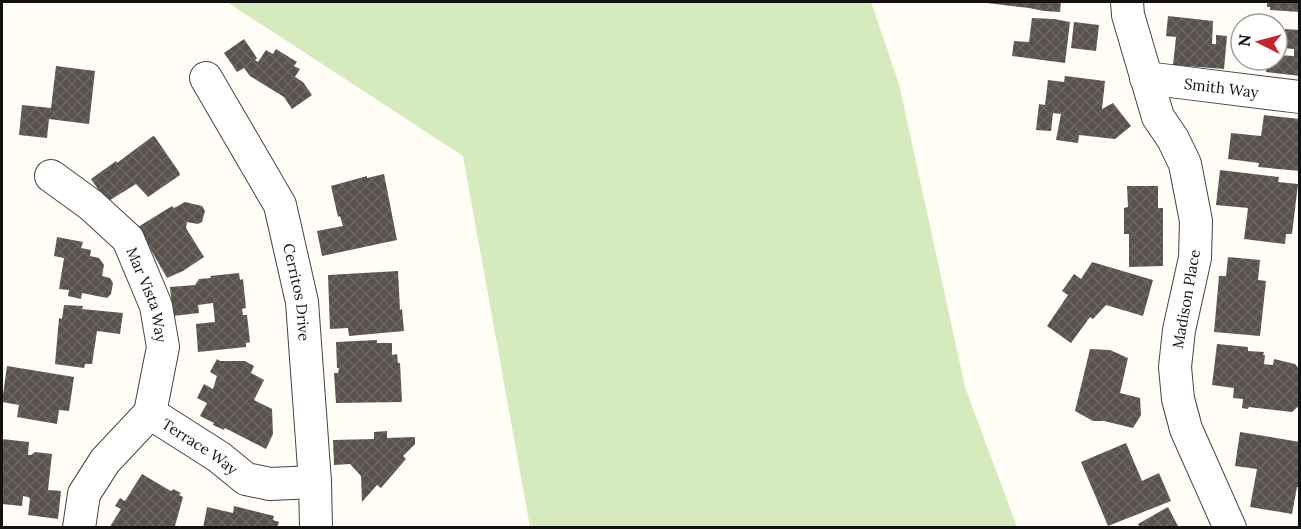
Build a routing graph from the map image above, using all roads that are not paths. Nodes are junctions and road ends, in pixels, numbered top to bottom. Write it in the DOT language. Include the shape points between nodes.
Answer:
graph roads {
  1 [pos="1127,2"];
  2 [pos="206,78"];
  3 [pos="1146,78"];
  4 [pos="1299,97"];
  5 [pos="51,176"];
  6 [pos="150,413"];
  7 [pos="315,482"];
  8 [pos="79,528"];
  9 [pos="316,528"];
  10 [pos="1230,528"];
  1 -- 3 [label="street, Madison Place"];
  2 -- 7 [label="street, Cerritos Drive" via="280,205 303,302"];
  3 -- 4 [label="street, Smith Way"];
  3 -- 10 [label="street, Madison Place" via="1158,117 1185,164 1196,221 1195,258 1175,367 1178,399 1186,429"];
  5 -- 6 [label="street, Mar Vista Way" via="128,238 156,306 163,347"];
  6 -- 7 [label="street, Terrace Way" via="246,479 270,484"];
  6 -- 8 [label="street, Terrace Way" via="105,461 84,494"];
  7 -- 9 [label="street, Cerritos Drive"];
}
